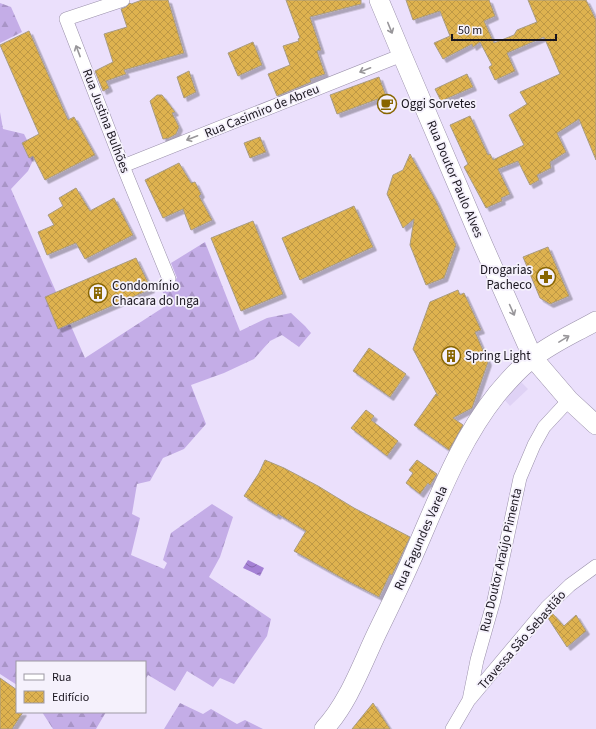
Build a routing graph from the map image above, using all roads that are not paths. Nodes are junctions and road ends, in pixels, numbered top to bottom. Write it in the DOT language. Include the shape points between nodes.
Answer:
graph roads {
  1 [pos="123,0"];
  2 [pos="379,0"];
  3 [pos="402,56"];
  4 [pos="123,166"];
  5 [pos="169,279"];
  6 [pos="596,321"];
  7 [pos="533,358"];
  8 [pos="569,400"];
  9 [pos="596,425"];
  10 [pos="596,566"];
  11 [pos="469,700"];
  12 [pos="324,729"];
  13 [pos="452,729"];
  4 -- 1 [label="street, Rua Justina Bulhões, one-way" via="66,19"];
  2 -- 3 [label="main road, Rua Doutor Paulo Alves, one-way"];
  3 -- 4 [label="street, Rua Casimiro de Abreu, one-way"];
  3 -- 7 [label="main road, Rua Doutor Paulo Alves, one-way"];
  4 -- 5 [label="street, Rua Justina Bulhões"];
  7 -- 6 [label="main road, Rua Fagundes Varela, one-way"];
  7 -- 8 [label="main road, Rua Doutor Paulo Alves"];
  7 -- 12 [label="main road, Rua Fagundes Varela" via="510,379 484,412 466,441 345,699"];
  8 -- 9 [label="main road, Rua Doutor Paulo Alves"];
  8 -- 11 [label="street, Rua Doutor Araújo Pimenta" via="544,427 520,478"];
  10 -- 11 [label="street, Travessa São Sebastião" via="570,585 547,607"];
  11 -- 13 [label="street, Rua Doutor Araújo Pimenta"];
}
